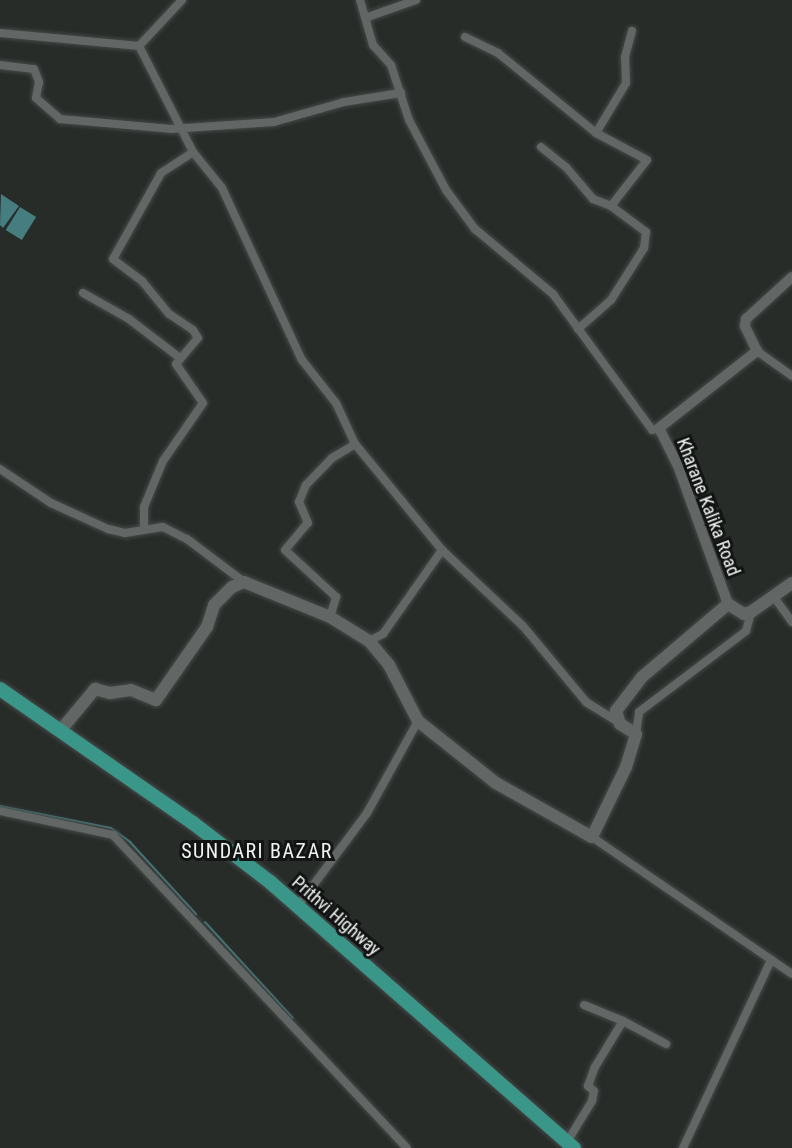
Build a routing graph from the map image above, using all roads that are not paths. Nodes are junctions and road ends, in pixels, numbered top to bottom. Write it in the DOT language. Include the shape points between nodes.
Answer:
graph roads {
  1 [pos="182,0"];
  2 [pos="360,0"];
  3 [pos="416,0"];
  4 [pos="365,18"];
  5 [pos="632,31"];
  6 [pos="0,33"];
  7 [pos="465,37"];
  8 [pos="139,46"];
  9 [pos="0,65"];
  10 [pos="401,93"];
  11 [pos="180,128"];
  12 [pos="596,133"];
  13 [pos="541,147"];
  14 [pos="193,152"];
  15 [pos="611,206"];
  16 [pos="792,277"];
  17 [pos="83,293"];
  18 [pos="578,329"];
  19 [pos="757,351"];
  20 [pos="180,358"];
  21 [pos="792,376"];
  22 [pos="659,428"];
  23 [pos="355,444"];
  24 [pos="0,469"];
  25 [pos="144,529"];
  26 [pos="442,550"];
  27 [pos="244,582"];
  28 [pos="792,584"];
  29 [pos="774,597"];
  30 [pos="728,604"];
  31 [pos="751,612"];
  32 [pos="330,617"];
  33 [pos="792,622"];
  34 [pos="369,641"];
  35 [pos="0,689"];
  36 [pos="418,721"];
  37 [pos="620,724"];
  38 [pos="60,731"];
  39 [pos="636,734"];
  40 [pos="0,811"];
  41 [pos="592,837"];
  42 [pos="297,907"];
  43 [pos="771,960"];
  44 [pos="792,974"];
  45 [pos="584,1005"];
  46 [pos="622,1021"];
  47 [pos="666,1044"];
  48 [pos="571,1145"];
  49 [pos="407,1148"];
  50 [pos="683,1148"];
  1 -- 8 [label="street"];
  2 -- 4 [label="street"];
  3 -- 4 [label="street"];
  4 -- 10 [label="street" via="373,45 391,65"];
  5 -- 12 [label="street" via="625,57 626,83"];
  6 -- 8 [label="street"];
  7 -- 12 [label="street" via="498,53"];
  8 -- 11 [label="street"];
  9 -- 11 [label="street" via="34,69 39,82 36,98 60,119"];
  10 -- 11 [label="street" via="344,102 274,122"];
  10 -- 18 [label="street" via="424,150 446,190 475,229 553,294"];
  11 -- 14 [label="street"];
  12 -- 15 [label="street" via="647,160"];
  13 -- 15 [label="street" via="566,166 593,199"];
  14 -- 20 [label="street" via="161,173 114,259 142,281 169,314 193,330 198,338"];
  14 -- 23 [label="street" via="222,188 302,360 336,403"];
  15 -- 18 [label="street" via="646,232 644,248 611,300"];
  16 -- 19 [label="street" via="746,319 745,326"];
  17 -- 20 [label="street" via="129,319"];
  18 -- 22 [label="street" via="651,430"];
  19 -- 21 [label="street"];
  19 -- 22 [label="street, Kharane Kalika Road"];
  20 -- 25 [label="street" via="177,370 203,403 163,461 144,507"];
  22 -- 30 [label="street, Kharane Kalika Road" via="678,466"];
  23 -- 26 [label="street"];
  23 -- 32 [label="street" via="332,458 306,485 299,502 308,523 285,550 336,597"];
  24 -- 25 [label="street" via="51,503 108,529 125,533"];
  25 -- 27 [label="street" via="163,527 187,539"];
  26 -- 34 [label="street" via="383,634"];
  26 -- 37 [label="street" via="523,626 586,702"];
  27 -- 32 [label="main road"];
  27 -- 38 [label="main road" via="232,587 214,605 207,627 156,700 131,690 110,693 95,688"];
  28 -- 29 [label="main road"];
  29 -- 31 [label="main road"];
  29 -- 33 [label="street"];
  30 -- 31 [label="main road" via="744,614"];
  30 -- 37 [label="main road" via="642,677 616,711"];
  31 -- 39 [label="street" via="746,631 639,712"];
  32 -- 34 [label="main road"];
  34 -- 36 [label="main road" via="389,665"];
  35 -- 38 [label="highway, Prithvi Highway"];
  36 -- 41 [label="main road" via="496,783"];
  36 -- 42 [label="street" via="367,813"];
  37 -- 39 [label="main road"];
  38 -- 42 [label="highway, Prithvi Highway" via="193,823"];
  39 -- 41 [label="main road" via="626,767"];
  40 -- 49 [label="street" via="113,834"];
  41 -- 43 [label="street"];
  42 -- 48 [label="highway, Prithvi Highway"];
  43 -- 44 [label="street"];
  43 -- 50 [label="street"];
  45 -- 46 [label="street"];
  46 -- 47 [label="street"];
  46 -- 48 [label="street" via="595,1067 588,1086 594,1092 592,1101"];
}
